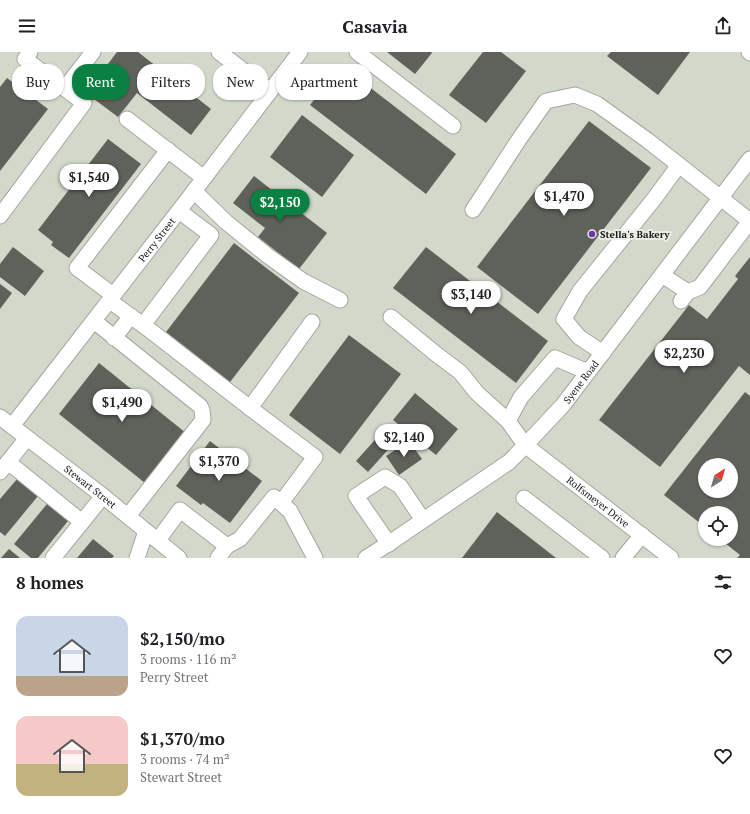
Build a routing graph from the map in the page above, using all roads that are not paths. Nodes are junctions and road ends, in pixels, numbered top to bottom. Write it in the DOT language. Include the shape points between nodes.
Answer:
graph roads {
  1 [pos="30,52"];
  2 [pos="94,52"];
  3 [pos="220,52"];
  4 [pos="300,52"];
  5 [pos="357,52"];
  6 [pos="65,88"];
  7 [pos="270,91"];
  8 [pos="128,119"];
  9 [pos="453,126"];
  10 [pos="168,150"];
  11 [pos="750,159"];
  12 [pos="679,164"];
  13 [pos="204,178"];
  14 [pos="194,191"];
  15 [pos="721,198"];
  16 [pos="473,210"];
  17 [pos="179,211"];
  18 [pos="0,216"];
  19 [pos="750,221"];
  20 [pos="662,275"];
  21 [pos="112,298"];
  22 [pos="340,300"];
  23 [pos="391,316"];
  24 [pos="137,320"];
  25 [pos="94,321"];
  26 [pos="312,322"];
  27 [pos="114,338"];
  28 [pos="603,353"];
  29 [pos="588,372"];
  30 [pos="250,408"];
  31 [pos="0,417"];
  32 [pos="508,421"];
  33 [pos="12,426"];
  34 [pos="27,438"];
  35 [pos="525,445"];
  36 [pos="5,461"];
  37 [pos="103,496"];
  38 [pos="524,498"];
  39 [pos="281,503"];
  40 [pos="128,516"];
  41 [pos="423,520"];
  42 [pos="82,522"];
  43 [pos="642,535"];
  44 [pos="152,536"];
  45 [pos="389,544"];
  46 [pos="227,546"];
  47 [pos="53,558"];
  48 [pos="137,558"];
  49 [pos="179,558"];
  50 [pos="218,558"];
  51 [pos="315,558"];
  52 [pos="366,558"];
  53 [pos="602,558"];
  54 [pos="623,558"];
  55 [pos="671,558"];
  1 -- 6 [label="street" via="25,59"];
  2 -- 6 [label="street"];
  3 -- 7 [label="street"];
  4 -- 7 [label="street, Perry Street"];
  5 -- 9 [label="street"];
  6 -- 18 [label="street" via="84,103"];
  7 -- 13 [label="street, Perry Street"];
  8 -- 10 [label="street"];
  10 -- 13 [label="street"];
  10 -- 21 [label="street" via="77,268"];
  11 -- 15 [label="street, Syene Road"];
  12 -- 15 [label="street"];
  12 -- 16 [label="street" via="596,104 575,95 546,101"];
  12 -- 28 [label="street" via="580,291 564,319 579,337"];
  13 -- 14 [label="street, Perry Street"];
  14 -- 17 [label="street, Perry Street"];
  14 -- 22 [label="street" via="226,222 268,256 304,281"];
  15 -- 19 [label="street"];
  15 -- 20 [label="street, Syene Road"];
  17 -- 21 [label="street, Perry Street"];
  17 -- 24 [label="street" via="211,235"];
  19 -- 20 [label="street" via="700,287 684,297"];
  20 -- 28 [label="street, Syene Road"];
  21 -- 24 [label="street"];
  21 -- 25 [label="street, Perry Street"];
  23 -- 32 [label="street, Rolfsmeyer Drive" via="460,372 477,393"];
  24 -- 27 [label="street"];
  24 -- 30 [label="street"];
  25 -- 27 [label="street"];
  25 -- 33 [label="street, Perry Street"];
  26 -- 30 [label="street"];
  27 -- 40 [label="street" via="200,406 203,415 203,420"];
  28 -- 29 [label="street, Syene Road"];
  29 -- 32 [label="street" via="555,358 521,398"];
  29 -- 35 [label="street, Syene Road" via="563,405"];
  30 -- 39 [label="street" via="315,457"];
  31 -- 33 [label="street, Stewart Street"];
  32 -- 35 [label="street, Rolfsmeyer Drive"];
  33 -- 34 [label="street, Stewart Street"];
  34 -- 36 [label="street"];
  34 -- 37 [label="street, Stewart Street"];
  35 -- 41 [label="street, Syene Road" via="509,462"];
  35 -- 43 [label="street, Rolfsmeyer Drive"];
  36 -- 42 [label="street"];
  37 -- 40 [label="street, Stewart Street"];
  37 -- 42 [label="street"];
  38 -- 53 [label="street"];
  39 -- 46 [label="street" via="274,497 240,539"];
  39 -- 51 [label="street" via="290,511"];
  40 -- 44 [label="street, Stewart Street"];
  41 -- 45 [label="street, Syene Road"];
  41 -- 45 [label="street" via="400,486 385,477 356,496"];
  42 -- 47 [label="street"];
  43 -- 54 [label="street"];
  43 -- 55 [label="street, Rolfsmeyer Drive"];
  44 -- 46 [label="street" via="180,510"];
  44 -- 48 [label="street"];
  44 -- 49 [label="street, Stewart Street"];
  45 -- 52 [label="street, Syene Road"];
  46 -- 50 [label="street"];
}
